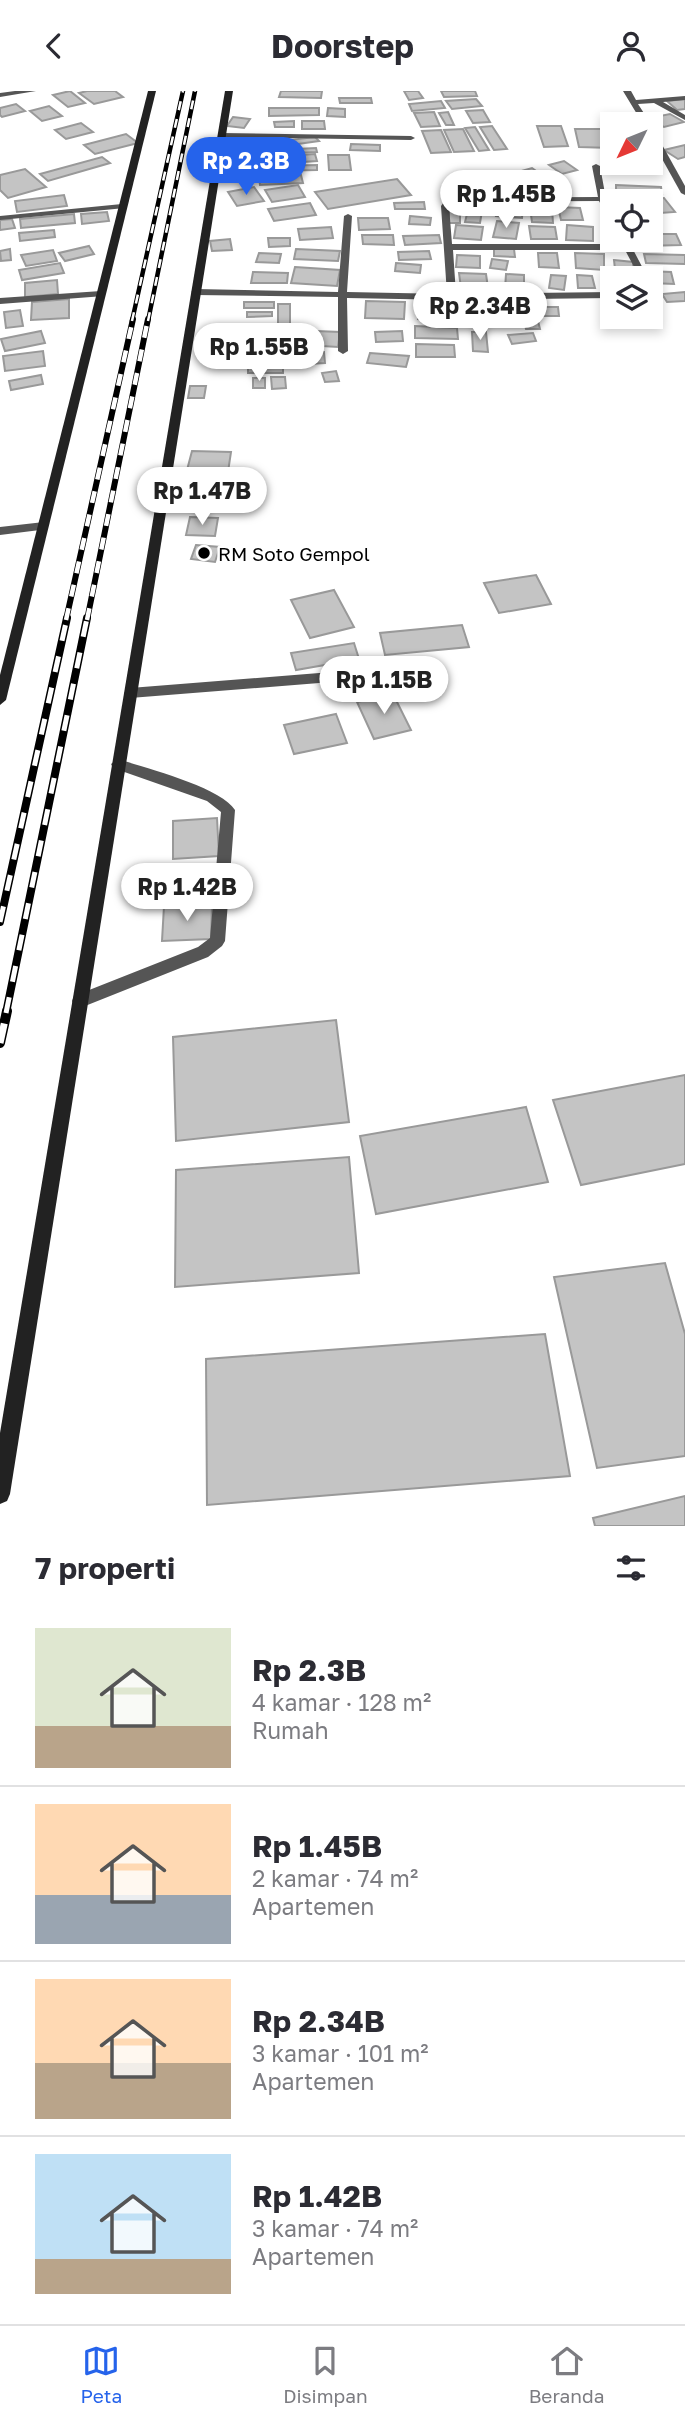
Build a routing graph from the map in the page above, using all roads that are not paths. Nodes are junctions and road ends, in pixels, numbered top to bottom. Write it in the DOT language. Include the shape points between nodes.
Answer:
graph roads {
  1 [pos="32,91"];
  2 [pos="152,91"];
  3 [pos="229,91"];
  4 [pos="626,91"];
  5 [pos="0,95"];
  6 [pos="685,98"];
  7 [pos="656,101"];
  8 [pos="635,103"];
  9 [pos="640,112"];
  10 [pos="685,118"];
  11 [pos="222,135"];
  12 [pos="411,138"];
  13 [pos="663,154"];
  14 [pos="596,166"];
  15 [pos="600,189"];
  16 [pos="685,193"];
  17 [pos="600,199"];
  18 [pos="122,206"];
  19 [pos="348,216"];
  20 [pos="0,218"];
  21 [pos="600,244"];
  22 [pos="450,247"];
  23 [pos="196,292"];
  24 [pos="102,294"];
  25 [pos="342,294"];
  26 [pos="600,295"];
  27 [pos="452,297"];
  28 [pos="0,301"];
  29 [pos="343,351"];
  30 [pos="44,526"];
  31 [pos="0,531"];
  32 [pos="394,672"];
  33 [pos="130,693"];
  34 [pos="0,700"];
  35 [pos="118,764"];
  36 [pos="80,1001"];
  37 [pos="0,1494"];
  1 -- 5 [label="street"];
  2 -- 18 [label="main road"];
  3 -- 11 [label="main road"];
  4 -- 8 [label="street"];
  6 -- 7 [label="street"];
  7 -- 8 [label="street"];
  7 -- 10 [label="street"];
  8 -- 9 [label="street"];
  11 -- 12 [label="street"];
  11 -- 23 [label="main road"];
  13 -- 16 [label="street"];
  14 -- 15 [label="street"];
  17 -- 22 [label="street" via="450,200 444,206"];
  18 -- 20 [label="street"];
  18 -- 24 [label="main road"];
  19 -- 25 [label="street"];
  21 -- 22 [label="street"];
  22 -- 27 [label="street"];
  23 -- 25 [label="street"];
  23 -- 33 [label="main road"];
  24 -- 28 [label="street"];
  24 -- 30 [label="main road"];
  25 -- 27 [label="street"];
  25 -- 29 [label="street"];
  26 -- 27 [label="street"];
  30 -- 31 [label="street"];
  30 -- 34 [label="main road"];
  32 -- 33 [label="street"];
  33 -- 35 [label="main road"];
  35 -- 36 [label="main road"];
  35 -- 36 [label="street" via="212,797 228,810 217,941 203,952"];
  36 -- 37 [label="main road"];
}
